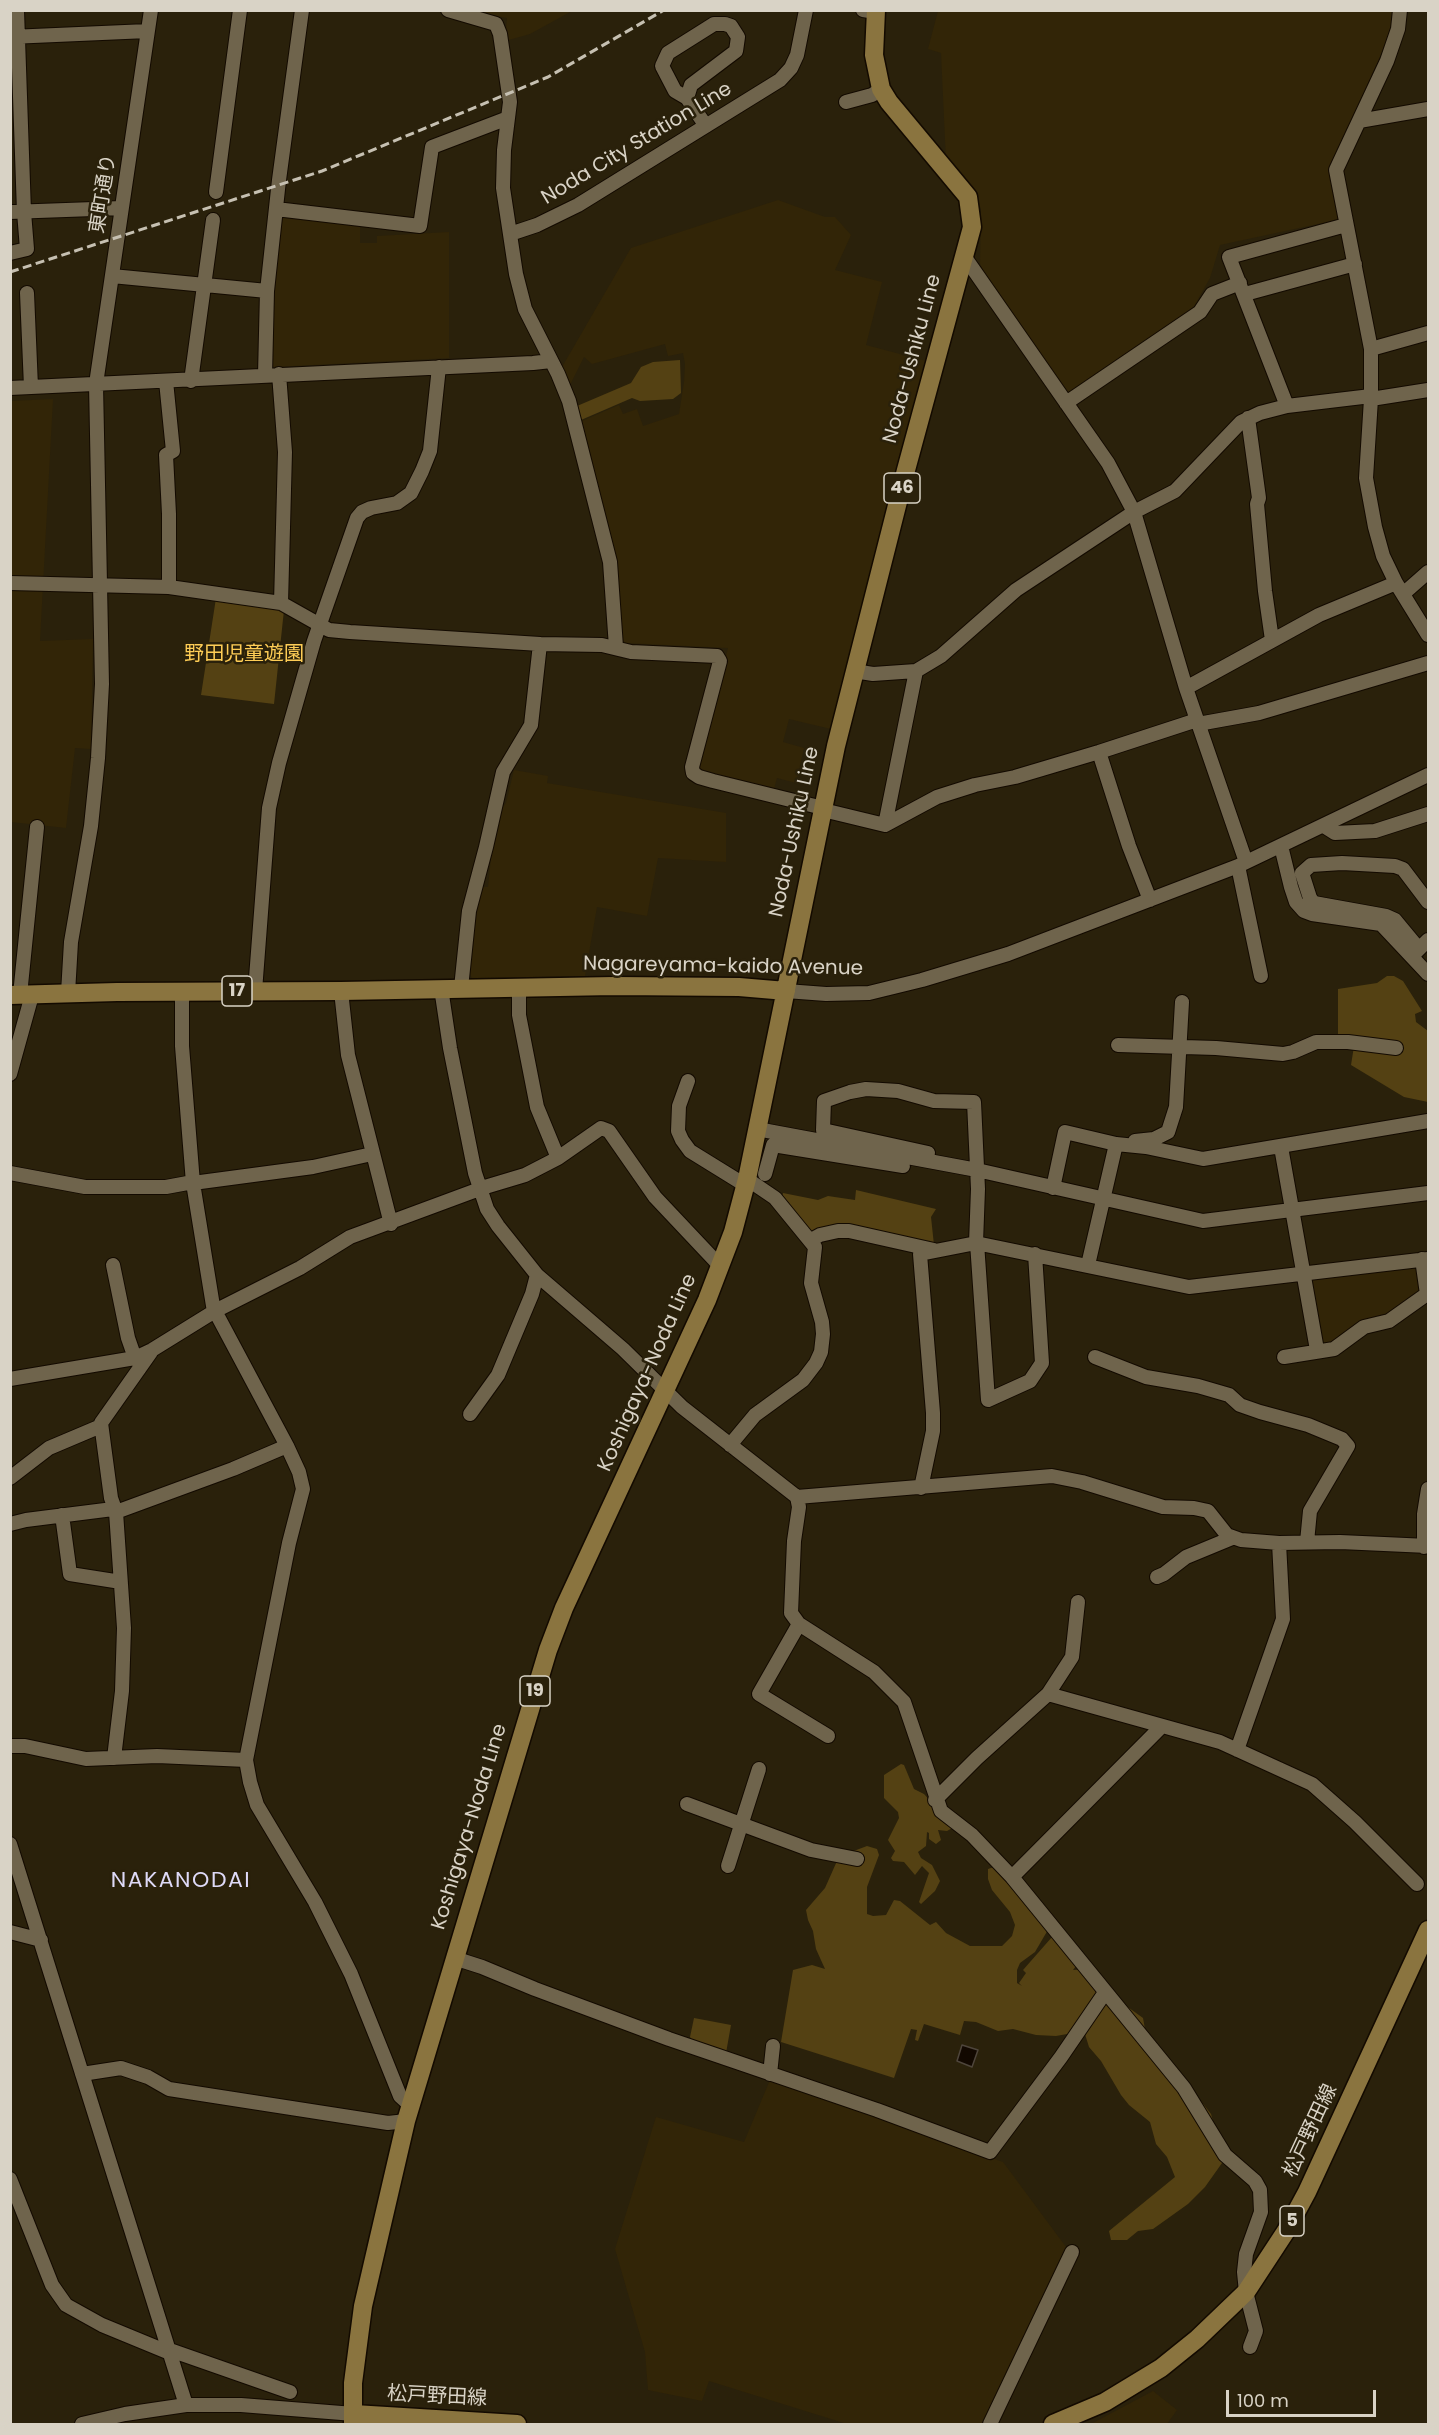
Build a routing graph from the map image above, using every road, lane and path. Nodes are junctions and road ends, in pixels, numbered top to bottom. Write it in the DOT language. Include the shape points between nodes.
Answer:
graph roads {
  1 [pos="17,10"];
  2 [pos="151,10"];
  3 [pos="240,10"];
  4 [pos="303,10"];
  5 [pos="448,10"];
  6 [pos="806,10"];
  7 [pos="1400,10"];
  8 [pos="872,11"];
  9 [pos="148,31"];
  10 [pos="14,37"];
  11 [pos="663,72"];
  12 [pos="700,77"];
  13 [pos="881,89"];
  14 [pos="687,98"];
  15 [pos="846,102"];
  16 [pos="1428,109"];
  17 [pos="508,118"];
  18 [pos="1359,121"];
  19 [pos="706,126"];
  20 [pos="216,192"];
  21 [pos="122,208"];
  22 [pos="276,209"];
  23 [pos="17,212"];
  24 [pos="213,220"];
  25 [pos="1346,225"];
  26 [pos="510,234"];
  27 [pos="10,253"];
  28 [pos="964,256"];
  29 [pos="1354,264"];
  30 [pos="112,276"];
  31 [pos="204,285"];
  32 [pos="1242,288"];
  33 [pos="267,291"];
  34 [pos="27,293"];
  35 [pos="1428,333"];
  36 [pos="1371,349"];
  37 [pos="551,361"];
  38 [pos="439,367"];
  39 [pos="272,375"];
  40 [pos="166,381"];
  41 [pos="190,381"];
  42 [pos="96,384"];
  43 [pos="31,387"];
  44 [pos="10,388"];
  45 [pos="1428,390"];
  46 [pos="1371,397"];
  47 [pos="1066,403"];
  48 [pos="1287,406"];
  49 [pos="1248,418"];
  50 [pos="1134,512"];
  51 [pos="1428,572"];
  52 [pos="10,583"];
  53 [pos="100,586"];
  54 [pos="169,587"];
  55 [pos="1399,588"];
  56 [pos="281,603"];
  57 [pos="321,624"];
  58 [pos="1428,634"];
  59 [pos="1272,640"];
  60 [pos="540,644"];
  61 [pos="616,647"];
  62 [pos="1428,663"];
  63 [pos="854,671"];
  64 [pos="916,671"];
  65 [pos="1186,688"];
  66 [pos="1197,722"];
  67 [pos="1099,752"];
  68 [pos="1428,776"];
  69 [pos="823,809"];
  70 [pos="1428,814"];
  71 [pos="885,825"];
  72 [pos="1324,826"];
  73 [pos="37,827"];
  74 [pos="1281,846"];
  75 [pos="1242,864"];
  76 [pos="1150,900"];
  77 [pos="1428,902"];
  78 [pos="1420,948"];
  79 [pos="1428,974"];
  80 [pos="1261,976"];
  81 [pos="461,987"];
  82 [pos="519,987"];
  83 [pos="441,988"];
  84 [pos="255,991"];
  85 [pos="341,991"];
  86 [pos="786,991"];
  87 [pos="182,992"];
  88 [pos="68,993"];
  89 [pos="21,995"];
  90 [pos="1182,1002"];
  91 [pos="1118,1045"];
  92 [pos="1180,1048"];
  93 [pos="1396,1048"];
  94 [pos="10,1074"];
  95 [pos="688,1081"];
  96 [pos="1428,1121"];
  97 [pos="757,1129"];
  98 [pos="1120,1145"];
  99 [pos="1281,1147"];
  100 [pos="372,1154"];
  101 [pos="558,1158"];
  102 [pos="977,1171"];
  103 [pos="10,1173"];
  104 [pos="765,1174"];
  105 [pos="746,1182"];
  106 [pos="193,1183"];
  107 [pos="1053,1188"];
  108 [pos="480,1189"];
  109 [pos="1428,1193"];
  110 [pos="1104,1199"];
  111 [pos="1292,1210"];
  112 [pos="391,1224"];
  113 [pos="811,1240"];
  114 [pos="977,1243"];
  115 [pos="935,1250"];
  116 [pos="1035,1254"];
  117 [pos="1425,1259"];
  118 [pos="113,1265"];
  119 [pos="1088,1265"];
  120 [pos="722,1267"];
  121 [pos="1303,1274"];
  122 [pos="537,1275"];
  123 [pos="215,1311"];
  124 [pos="152,1350"];
  125 [pos="1317,1350"];
  126 [pos="1095,1357"];
  127 [pos="1284,1357"];
  128 [pos="135,1358"];
  129 [pos="10,1379"];
  130 [pos="666,1389"];
  131 [pos="470,1414"];
  132 [pos="101,1426"];
  133 [pos="730,1445"];
  134 [pos="287,1446"];
  135 [pos="10,1478"];
  136 [pos="921,1488"];
  137 [pos="1428,1489"];
  138 [pos="797,1497"];
  139 [pos="114,1510"];
  140 [pos="62,1515"];
  141 [pos="10,1524"];
  142 [pos="1232,1538"];
  143 [pos="1307,1542"];
  144 [pos="1279,1543"];
  145 [pos="1426,1546"];
  146 [pos="1157,1577"];
  147 [pos="121,1582"];
  148 [pos="1078,1602"];
  149 [pos="799,1624"];
  150 [pos="1048,1694"];
  151 [pos="1161,1727"];
  152 [pos="828,1736"];
  153 [pos="10,1746"];
  154 [pos="1237,1750"];
  155 [pos="114,1758"];
  156 [pos="246,1760"];
  157 [pos="759,1769"];
  158 [pos="936,1800"];
  159 [pos="687,1804"];
  160 [pos="742,1823"];
  161 [pos="10,1844"];
  162 [pos="857,1860"];
  163 [pos="728,1866"];
  164 [pos="1012,1878"];
  165 [pos="1417,1884"];
  166 [pos="1428,1930"];
  167 [pos="10,1932"];
  168 [pos="41,1940"];
  169 [pos="454,1958"];
  170 [pos="1104,1994"];
  171 [pos="773,2046"];
  172 [pos="82,2074"];
  173 [pos="770,2074"];
  174 [pos="408,2113"];
  175 [pos="10,2179"];
  176 [pos="1072,2252"];
  177 [pos="1246,2292"];
  178 [pos="1250,2347"];
  179 [pos="170,2352"];
  180 [pos="290,2392"];
  181 [pos="186,2405"];
  182 [pos="123,2419"];
  183 [pos="353,2419"];
  184 [pos="82,2424"];
  185 [pos="517,2424"];
  186 [pos="990,2424"];
  187 [pos="1053,2424"];
  1 -- 10 [label="street"];
  2 -- 9 [label="street, 東町通り"];
  3 -- 20 [label="street"];
  4 -- 22 [label="street"];
  5 -- 17 [label="street" via="496,24 510,102"];
  6 -- 19 [label="street, Noda City Station Line" via="791,68 780,80"];
  7 -- 18 [label="street" via="1387,61"];
  8 -- 13 [label="main road, Noda-Ushiku Line / 46" via="874,55"];
  9 -- 10 [label="street"];
  9 -- 21 [label="street, 東町通り"];
  10 -- 23 [label="street"];
  11 -- 12 [label="street" via="678,79"];
  11 -- 12 [label="street" via="668,53 714,24 730,26 738,37 734,56"];
  11 -- 14 [label="street" via="675,91"];
  12 -- 14 [label="street" via="690,85"];
  13 -- 15 [label="street"];
  13 -- 28 [label="main road, Noda-Ushiku Line / 46" via="968,197 972,228"];
  14 -- 19 [label="street"];
  16 -- 18 [label="street"];
  17 -- 22 [label="street" via="432,147 420,226"];
  17 -- 26 [label="street" via="503,188"];
  18 -- 25 [label="street" via="1336,170"];
  19 -- 26 [label="street, Noda City Station Line" via="578,205"];
  21 -- 23 [label="street"];
  21 -- 30 [label="street, 東町通り"];
  22 -- 33 [label="street"];
  23 -- 27 [label="street" via="27,249"];
  24 -- 31 [label="street"];
  25 -- 29 [label="street"];
  25 -- 32 [label="street" via="1229,257"];
  26 -- 37 [label="street" via="519,291"];
  28 -- 47 [label="street"];
  28 -- 63 [label="main road, Noda-Ushiku Line / 46"];
  29 -- 32 [label="street"];
  29 -- 36 [label="street"];
  30 -- 31 [label="street"];
  30 -- 42 [label="street, 東町通り"];
  31 -- 33 [label="street"];
  31 -- 41 [label="street"];
  32 -- 47 [label="street" via="1212,294 1200,312"];
  32 -- 48 [label="street"];
  33 -- 39 [label="street"];
  34 -- 43 [label="street"];
  35 -- 36 [label="street"];
  36 -- 46 [label="street"];
  37 -- 38 [label="street"];
  37 -- 61 [label="street" via="569,401 610,562"];
  38 -- 39 [label="street"];
  38 -- 57 [label="street" via="430,451 422,471 411,493 397,503 362,512 357,518"];
  39 -- 41 [label="street"];
  39 -- 56 [label="street" via="285,453"];
  40 -- 41 [label="street"];
  40 -- 42 [label="street"];
  40 -- 54 [label="street" via="173,451 165,455"];
  42 -- 43 [label="street"];
  42 -- 53 [label="street, 東町通り"];
  43 -- 44 [label="street"];
  45 -- 46 [label="street"];
  46 -- 48 [label="street"];
  46 -- 55 [label="street" via="1366,478 1383,556"];
  47 -- 50 [label="street" via="1108,464"];
  48 -- 49 [label="street"];
  49 -- 50 [label="street" via="1209,453 1185,483"];
  49 -- 59 [label="street"];
  50 -- 64 [label="street" via="1016,590 941,656"];
  50 -- 65 [label="street"];
  51 -- 55 [label="street"];
  52 -- 53 [label="street"];
  53 -- 54 [label="street"];
  53 -- 88 [label="street, 東町通り" via="102,684 98,758 71,942"];
  54 -- 56 [label="street"];
  55 -- 58 [label="street"];
  55 -- 59 [label="street" via="1319,615"];
  56 -- 57 [label="street"];
  57 -- 60 [label="street" via="329,630 350,632"];
  57 -- 84 [label="street" via="269,808"];
  59 -- 65 [label="street"];
  60 -- 61 [label="street"];
  60 -- 81 [label="street" via="531,725 503,772 469,911"];
  61 -- 69 [label="street" via="632,652 717,656 720,661 693,773"];
  62 -- 66 [label="street" via="1259,713"];
  63 -- 64 [label="street"];
  63 -- 69 [label="main road, Noda-Ushiku Line / 46"];
  64 -- 71 [label="street"];
  65 -- 66 [label="street"];
  66 -- 67 [label="street"];
  66 -- 75 [label="street"];
  67 -- 71 [label="street" via="938,797"];
  67 -- 76 [label="street"];
  68 -- 72 [label="street, Nagareyama-kaido Avenue"];
  69 -- 71 [label="street"];
  69 -- 86 [label="main road, Noda-Ushiku Line / 46"];
  70 -- 72 [label="street" via="1375,831 1335,833"];
  72 -- 74 [label="street, Nagareyama-kaido Avenue"];
  73 -- 89 [label="street"];
  74 -- 75 [label="street, Nagareyama-kaido Avenue"];
  74 -- 78 [label="street" via="1296,902 1304,910 1381,924"];
  75 -- 76 [label="street, Nagareyama-kaido Avenue"];
  75 -- 80 [label="street"];
  76 -- 86 [label="street, Nagareyama-kaido Avenue" via="1008,954 894,987 849,994"];
  77 -- 78 [label="street" via="1403,869 1395,866 1311,866 1302,873 1314,903 1386,916 1395,920"];
  78 -- 79 [label="street"];
  81 -- 82 [label="main road, Nagareyama-kaido Avenue / 17"];
  81 -- 83 [label="main road, Nagareyama-kaido Avenue / 17"];
  82 -- 86 [label="main road, Nagareyama-kaido Avenue / 17"];
  82 -- 101 [label="street" via="519,1015 537,1107"];
  83 -- 85 [label="main road, Nagareyama-kaido Avenue / 17"];
  83 -- 108 [label="street"];
  84 -- 85 [label="main road, Nagareyama-kaido Avenue / 17"];
  84 -- 87 [label="main road, Nagareyama-kaido Avenue / 17"];
  85 -- 100 [label="street" via="348,1055"];
  86 -- 97 [label="main road, Koshigaya-Noda Line / 19"];
  87 -- 88 [label="main road, Nagareyama-kaido Avenue / 17"];
  87 -- 106 [label="street" via="182,1046"];
  88 -- 89 [label="main road, Nagareyama-kaido Avenue / 17"];
  89 -- 94 [label="street"];
  90 -- 92 [label="street"];
  91 -- 92 [label="street"];
  92 -- 93 [label="street" via="1283,1054 1316,1042"];
  92 -- 98 [label="street" via="1176,1107 1168,1132 1154,1139"];
  95 -- 105 [label="street" via="679,1106 678,1131 682,1140 690,1151"];
  96 -- 99 [label="street"];
  97 -- 102 [label="street"];
  97 -- 105 [label="main road, Koshigaya-Noda Line / 19"];
  98 -- 99 [label="street" via="1203,1159"];
  98 -- 107 [label="street" via="1065,1132"];
  98 -- 110 [label="street"];
  99 -- 111 [label="street"];
  100 -- 106 [label="street" via="313,1167"];
  100 -- 112 [label="street"];
  101 -- 108 [label="street" via="525,1175"];
  101 -- 120 [label="street" via="601,1128 609,1131 655,1197"];
  102 -- 102 [label="street" via="974,1102 934,1101 898,1091 866,1089 824,1101 823,1130"];
  102 -- 104 [label="street" via="773,1144"];
  102 -- 107 [label="street"];
  102 -- 114 [label="street"];
  103 -- 106 [label="street" via="85,1187"];
  105 -- 113 [label="street" via="775,1198"];
  105 -- 120 [label="main road, Koshigaya-Noda Line / 19"];
  106 -- 123 [label="street"];
  107 -- 110 [label="street"];
  108 -- 112 [label="street"];
  108 -- 122 [label="street" via="498,1226"];
  109 -- 111 [label="street"];
  110 -- 111 [label="street" via="1203,1221"];
  110 -- 119 [label="street"];
  111 -- 121 [label="street"];
  112 -- 123 [label="street" via="350,1237 300,1268"];
  113 -- 115 [label="street" via="838,1231"];
  113 -- 133 [label="street" via="816,1254 812,1287 822,1322 821,1352 803,1380 756,1415"];
  114 -- 115 [label="street"];
  114 -- 116 [label="street"];
  114 -- 116 [label="street" via="988,1400 1030,1381 1042,1362"];
  115 -- 136 [label="street" via="920,1254 933,1413"];
  116 -- 119 [label="street"];
  117 -- 121 [label="street"];
  117 -- 125 [label="street" via="1427,1294 1389,1321 1364,1327 1334,1349"];
  118 -- 128 [label="street"];
  119 -- 121 [label="street" via="1189,1287"];
  120 -- 130 [label="main road, Koshigaya-Noda Line / 19"];
  121 -- 125 [label="street"];
  122 -- 130 [label="street"];
  122 -- 131 [label="street" via="498,1375"];
  123 -- 124 [label="street"];
  123 -- 134 [label="street"];
  124 -- 128 [label="street"];
  124 -- 132 [label="street"];
  125 -- 127 [label="street"];
  126 -- 143 [label="street" via="1146,1377 1229,1395 1260,1412 1342,1439 1348,1446 1310,1511"];
  128 -- 129 [label="street"];
  130 -- 133 [label="street" via="682,1407"];
  130 -- 169 [label="main road, Koshigaya-Noda Line / 19" via="555,1629"];
  132 -- 135 [label="street" via="49,1448"];
  132 -- 139 [label="street"];
  133 -- 138 [label="street"];
  134 -- 139 [label="street" via="202,1481"];
  134 -- 156 [label="street" via="306,1491 289,1543"];
  136 -- 138 [label="street"];
  136 -- 142 [label="street" via="1064,1477 1163,1507 1208,1511"];
  137 -- 145 [label="street" via="1424,1514"];
  138 -- 149 [label="street" via="791,1613"];
  139 -- 140 [label="street"];
  139 -- 147 [label="street"];
  140 -- 141 [label="street"];
  140 -- 147 [label="street" via="70,1574"];
  142 -- 144 [label="street"];
  142 -- 146 [label="street" via="1186,1557"];
  143 -- 144 [label="street"];
  143 -- 145 [label="street"];
  144 -- 154 [label="street" via="1282,1619"];
  147 -- 155 [label="street" via="124,1665"];
  148 -- 150 [label="street" via="1074,1654"];
  149 -- 152 [label="street" via="759,1694"];
  149 -- 158 [label="street" via="874,1672 904,1702"];
  150 -- 151 [label="street"];
  150 -- 158 [label="street"];
  151 -- 154 [label="street"];
  151 -- 164 [label="street"];
  153 -- 155 [label="street" via="86,1759"];
  154 -- 165 [label="street" via="1320,1789"];
  155 -- 156 [label="street"];
  156 -- 174 [label="street" via="257,1805 315,1902 351,1974"];
  157 -- 160 [label="street"];
  158 -- 164 [label="street" via="941,1811 972,1835"];
  159 -- 160 [label="street"];
  160 -- 162 [label="street" via="811,1850"];
  160 -- 163 [label="street"];
  161 -- 168 [label="street"];
  164 -- 170 [label="street"];
  166 -- 177 [label="main road, 松戸野田線 / 5" via="1307,2193"];
  167 -- 168 [label="street"];
  168 -- 172 [label="street"];
  169 -- 173 [label="street"];
  169 -- 174 [label="main road, Koshigaya-Noda Line / 19"];
  170 -- 173 [label="street" via="990,2152"];
  170 -- 177 [label="street" via="1184,2088 1225,2155 1260,2190 1261,2212 1246,2254"];
  171 -- 173 [label="street"];
  172 -- 174 [label="street" via="121,2068 148,2077 169,2090 388,2123"];
  172 -- 179 [label="street"];
  174 -- 183 [label="main road, Koshigaya-Noda Line / 19" via="363,2306 354,2372"];
  175 -- 179 [label="street" via="52,2285 66,2305 102,2325"];
  176 -- 186 [label="street"];
  177 -- 178 [label="street" via="1256,2331"];
  177 -- 187 [label="main road, 松戸野田線 / 5" via="1161,2368 1105,2402"];
  179 -- 180 [label="street"];
  179 -- 181 [label="street"];
  181 -- 182 [label="street"];
  181 -- 183 [label="street" via="241,2405"];
  182 -- 184 [label="street"];
  183 -- 185 [label="main road, 松戸野田線"];
}
